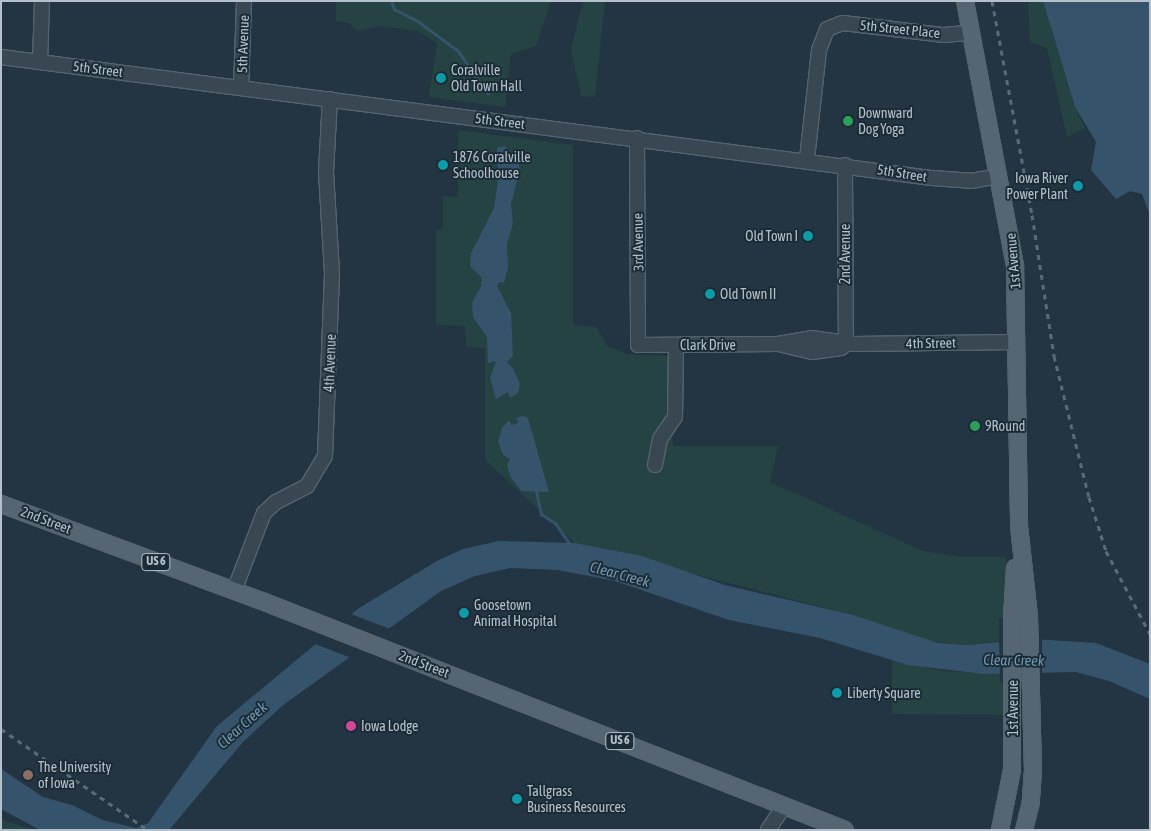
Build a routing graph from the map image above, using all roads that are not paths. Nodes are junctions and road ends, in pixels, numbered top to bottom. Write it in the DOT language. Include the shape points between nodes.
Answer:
graph roads {
  1 [pos="42,1"];
  2 [pos="244,1"];
  3 [pos="965,1"];
  4 [pos="970,33"];
  5 [pos="1,57"];
  6 [pos="40,62"];
  7 [pos="242,88"];
  8 [pos="330,99"];
  9 [pos="637,138"];
  10 [pos="808,159"];
  11 [pos="845,164"];
  12 [pos="999,176"];
  13 [pos="1017,342"];
  14 [pos="846,344"];
  15 [pos="638,345"];
  16 [pos="676,345"];
  17 [pos="655,465"];
  18 [pos="1,504"];
  19 [pos="1019,526"];
  20 [pos="234,591"];
  21 [pos="784,806"];
  22 [pos="768,830"];
  23 [pos="845,830"];
  24 [pos="1000,830"];
  25 [pos="1024,830"];
  1 -- 6 [label="street"];
  2 -- 7 [label="street, 5th Avenue"];
  3 -- 4 [label="main road, 1st Avenue"];
  4 -- 10 [label="street, 5th Street Place" via="944,35 843,23 832,26 821,39"];
  4 -- 12 [label="main road, 1st Avenue"];
  5 -- 6 [label="street, 5th Street"];
  6 -- 7 [label="street, 5th Street"];
  7 -- 8 [label="street, 5th Street"];
  8 -- 9 [label="street, 5th Street"];
  8 -- 20 [label="street, 4th Avenue" via="326,172 332,273 325,456 307,486 276,502 264,514"];
  9 -- 10 [label="street, 5th Street"];
  9 -- 15 [label="street, 3rd Avenue"];
  10 -- 11 [label="street, 5th Street"];
  11 -- 12 [label="street, 5th Street" via="954,180"];
  11 -- 14 [label="street, 2nd Avenue"];
  12 -- 13 [label="main road, 1st Avenue" via="1013,246"];
  13 -- 14 [label="street, 4th Street"];
  13 -- 19 [label="main road, 1st Avenue"];
  14 -- 16 [label="street, Clark Drive" via="834,339 811,338 778,344"];
  15 -- 16 [label="street, Clark Drive"];
  16 -- 17 [label="street" via="675,417 660,439"];
  18 -- 20 [label="main road, 2nd Street / US 6"];
  19 -- 24 [label="main road, 1st Avenue" via="1012,618 1012,770"];
  19 -- 25 [label="main road, 1st Avenue" via="1029,618 1032,787"];
  20 -- 21 [label="main road, 2nd Street / US 6"];
  21 -- 22 [label="street"];
  21 -- 23 [label="main road, 2nd Street / US 6"];
}
